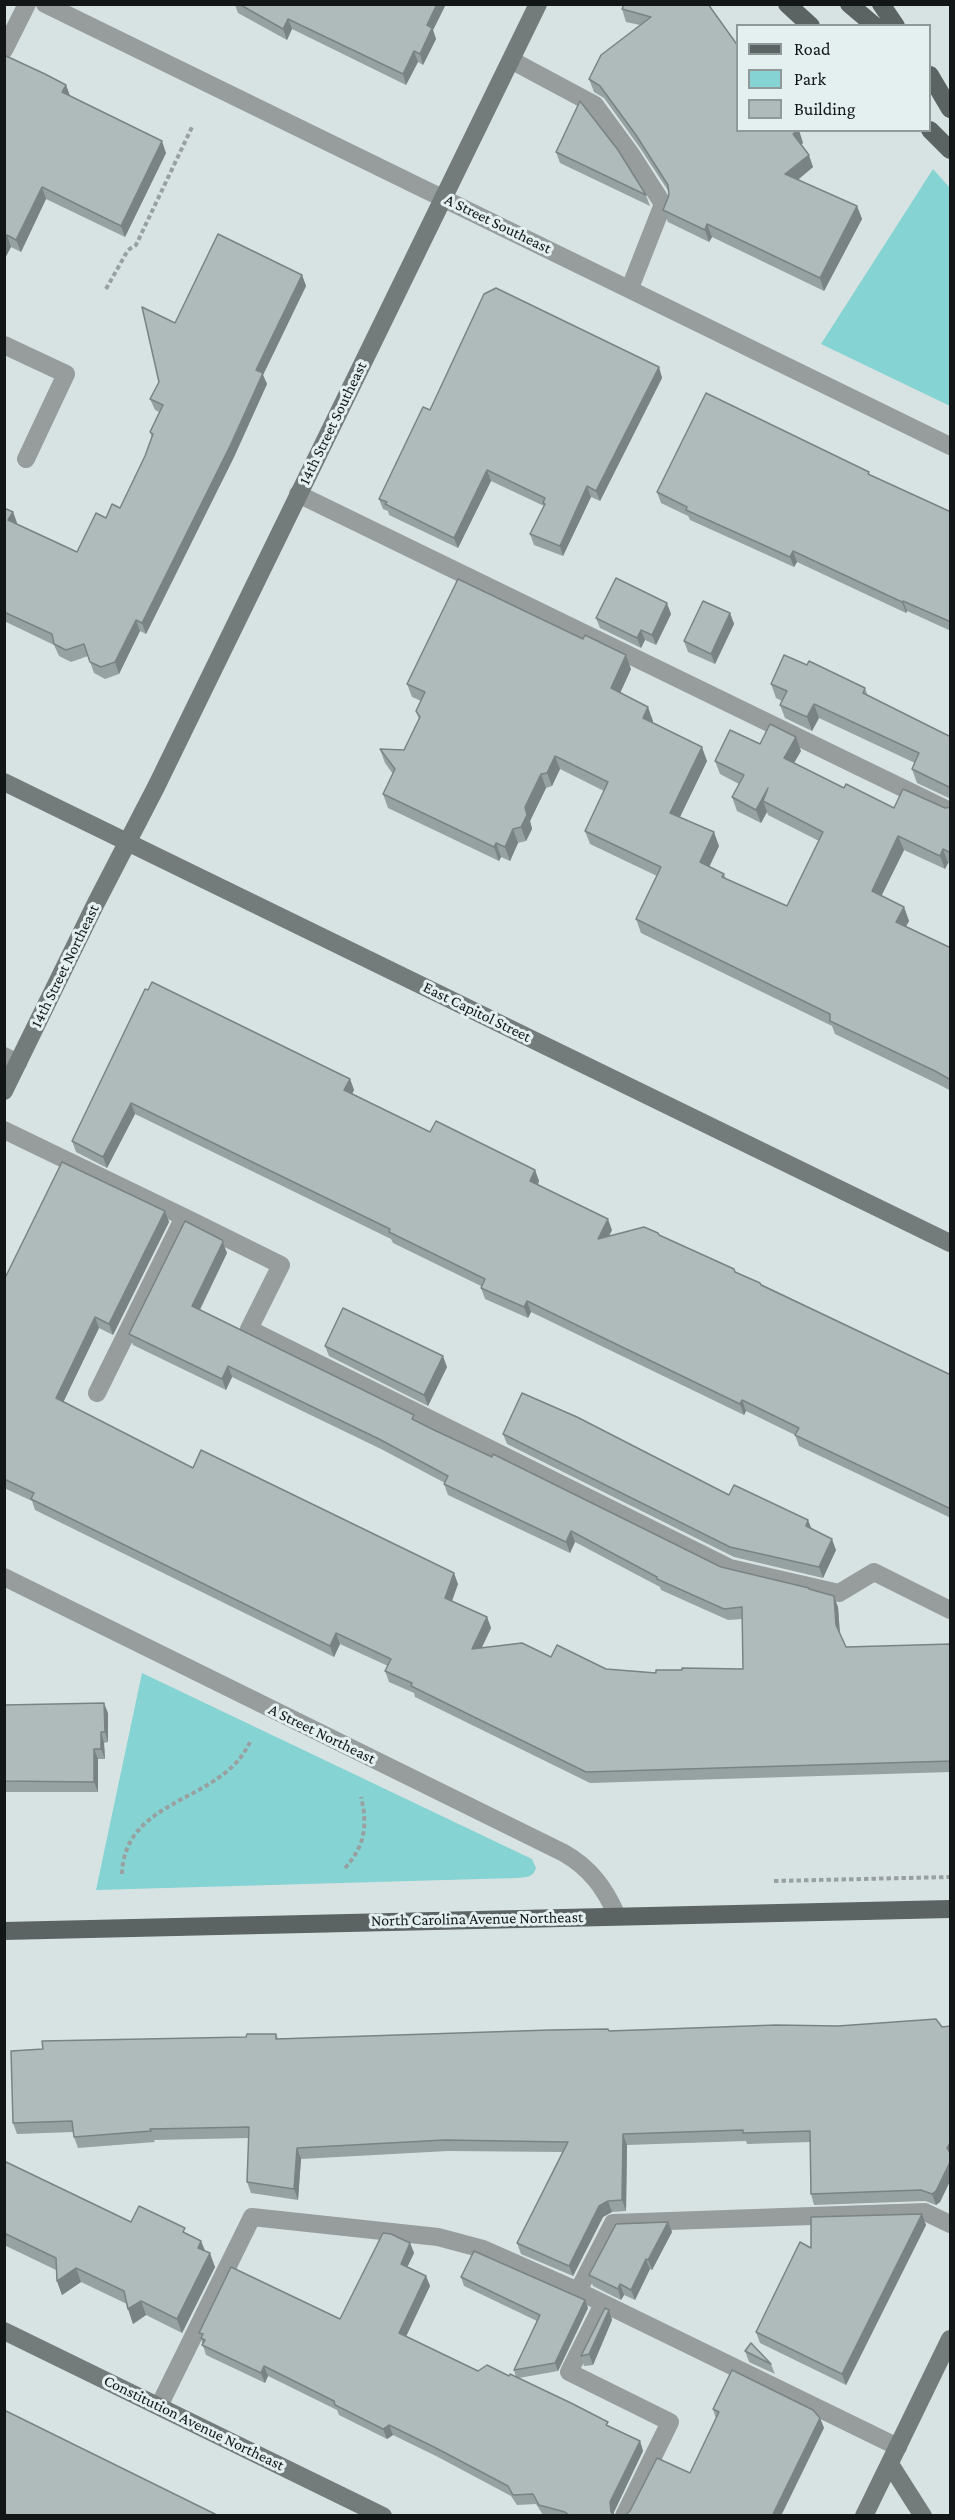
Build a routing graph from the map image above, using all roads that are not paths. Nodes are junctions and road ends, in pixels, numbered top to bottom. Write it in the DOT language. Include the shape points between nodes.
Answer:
graph roads {
  1 [pos="27,4"];
  2 [pos="45,4"];
  3 [pos="538,4"];
  4 [pos="787,4"];
  5 [pos="849,4"];
  6 [pos="881,4"];
  7 [pos="809,24"];
  8 [pos="873,24"];
  9 [pos="895,24"];
  10 [pos="4,50"];
  11 [pos="511,60"];
  12 [pos="931,77"];
  13 [pos="951,109"];
  14 [pos="931,131"];
  15 [pos="951,150"];
  16 [pos="444,198"];
  17 [pos="630,288"];
  18 [pos="4,345"];
  19 [pos="951,446"];
  20 [pos="26,459"];
  21 [pos="298,494"];
  22 [pos="4,782"];
  23 [pos="951,811"];
  24 [pos="128,842"];
  25 [pos="11,1060"];
  26 [pos="4,1091"];
  27 [pos="4,1130"];
  28 [pos="184,1217"];
  29 [pos="951,1243"];
  30 [pos="97,1393"];
  31 [pos="4,1577"];
  32 [pos="951,1610"];
  33 [pos="951,1909"];
  34 [pos="617,1916"];
  35 [pos="4,1931"];
  36 [pos="951,2224"];
  37 [pos="578,2291"];
  38 [pos="603,2304"];
  39 [pos="4,2331"];
  40 [pos="951,2339"];
  41 [pos="159,2406"];
  42 [pos="898,2446"];
  43 [pos="890,2464"];
  44 [pos="383,2516"];
  45 [pos="624,2516"];
  46 [pos="864,2516"];
  47 [pos="923,2516"];
  1 -- 10 [label="street"];
  2 -- 16 [label="street, A Street Southeast"];
  3 -- 11 [label="street, 14th Street Southeast"];
  4 -- 7 [label="main road"];
  5 -- 8 [label="main road"];
  6 -- 9 [label="main road"];
  11 -- 16 [label="street, 14th Street Southeast"];
  11 -- 17 [label="street" via="595,105 663,204"];
  12 -- 13 [label="main road"];
  14 -- 15 [label="main road"];
  16 -- 17 [label="street, A Street Southeast"];
  16 -- 21 [label="street, 14th Street Southeast"];
  17 -- 19 [label="street, A Street Southeast"];
  18 -- 20 [label="street" via="66,374"];
  21 -- 23 [label="street"];
  21 -- 24 [label="street, 14th Street Southeast"];
  22 -- 24 [label="street, East Capitol Street"];
  24 -- 25 [label="street, 14th Street Northeast"];
  24 -- 29 [label="street, East Capitol Street"];
  25 -- 26 [label="street, 14th Street Northeast"];
  27 -- 28 [label="street"];
  28 -- 30 [label="street"];
  28 -- 32 [label="street" via="281,1265 249,1329 730,1568 839,1593 874,1572"];
  31 -- 34 [label="street, A Street Northeast" via="564,1853 603,1885"];
  33 -- 34 [label="main road, North Carolina Avenue Northeast"];
  34 -- 35 [label="main road, North Carolina Avenue Northeast"];
  36 -- 37 [label="street" via="925,2212 612,2223"];
  37 -- 38 [label="street"];
  37 -- 41 [label="street" via="454,2240 252,2217"];
  38 -- 42 [label="street"];
  38 -- 45 [label="street" via="569,2372 670,2422"];
  39 -- 41 [label="street, Constitution Avenue Northeast"];
  40 -- 42 [label="street"];
  41 -- 44 [label="street, Constitution Avenue Northeast"];
  42 -- 43 [label="street"];
  43 -- 46 [label="street"];
  43 -- 47 [label="street"];
}
